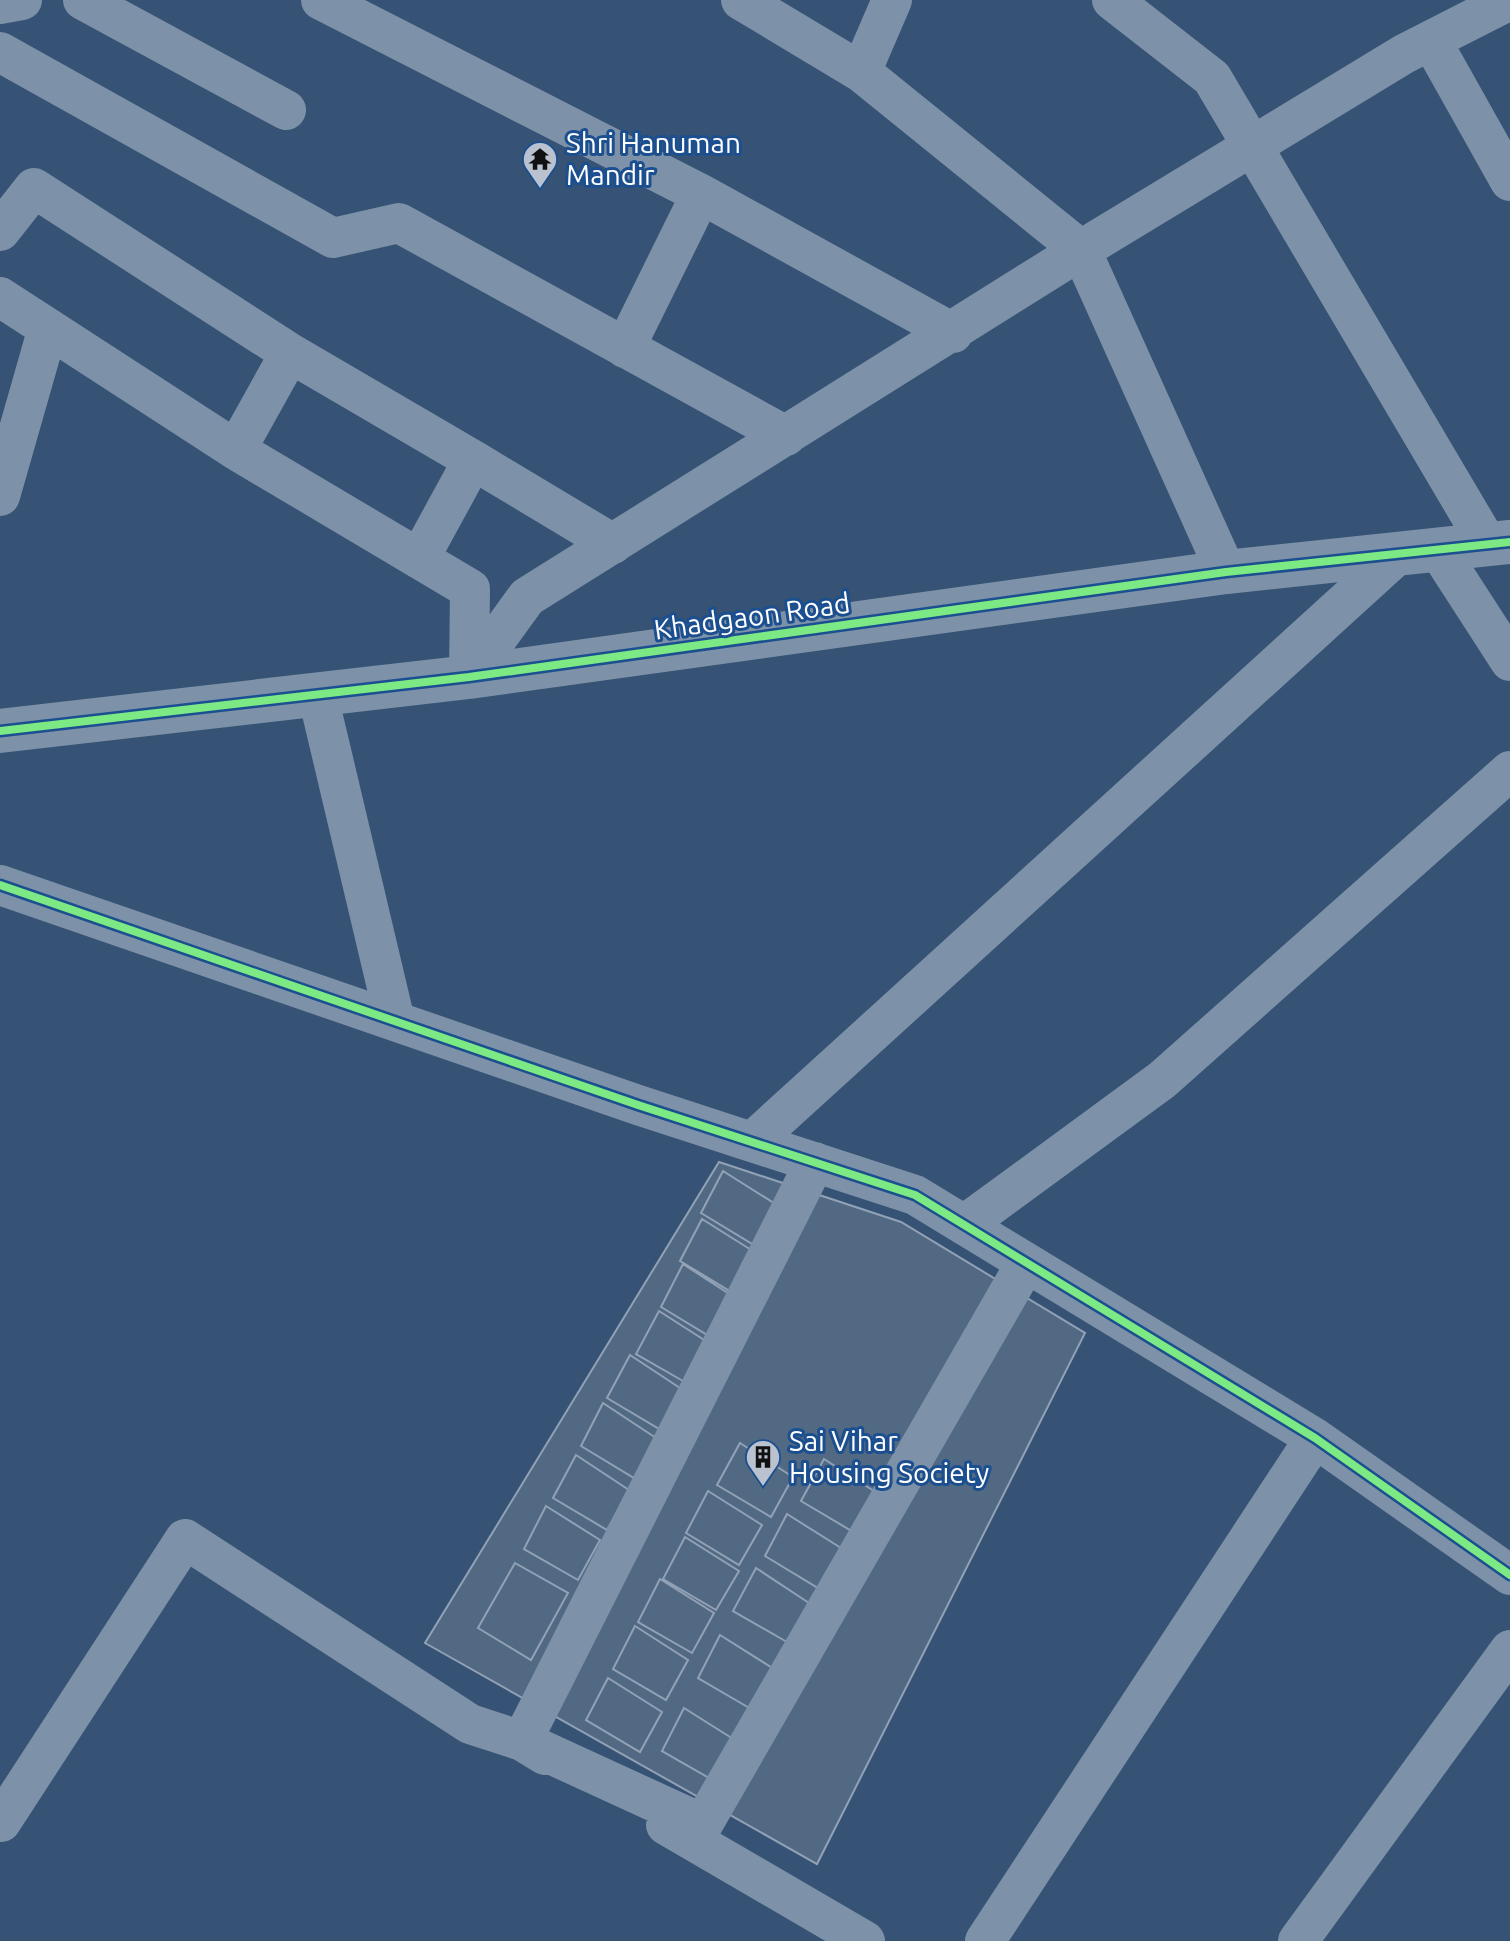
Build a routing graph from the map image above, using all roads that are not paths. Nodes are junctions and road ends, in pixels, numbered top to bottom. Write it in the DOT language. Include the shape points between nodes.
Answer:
graph roads {
  1 [pos="22,0"];
  2 [pos="83,0"];
  3 [pos="321,0"];
  4 [pos="741,0"];
  5 [pos="892,0"];
  6 [pos="1112,0"];
  7 [pos="0,4"];
  8 [pos="1483,6"];
  9 [pos="1432,42"];
  10 [pos="0,52"];
  11 [pos="861,72"];
  12 [pos="286,110"];
  13 [pos="1254,145"];
  14 [pos="1510,181"];
  15 [pos="701,194"];
  16 [pos="0,231"];
  17 [pos="1081,250"];
  18 [pos="0,297"];
  19 [pos="48,328"];
  20 [pos="953,333"];
  21 [pos="625,348"];
  22 [pos="290,353"];
  23 [pos="786,436"];
  24 [pos="236,450"];
  25 [pos="473,460"];
  26 [pos="0,496"];
  27 [pos="1499,543"];
  28 [pos="613,544"];
  29 [pos="1439,551"];
  30 [pos="1396,556"];
  31 [pos="419,559"];
  32 [pos="1226,572"];
  33 [pos="1510,661"];
  34 [pos="469,677"];
  35 [pos="318,696"];
  36 [pos="0,731"];
  37 [pos="1510,771"];
  38 [pos="0,885"];
  39 [pos="395,1021"];
  40 [pos="752,1142"];
  41 [pos="815,1162"];
  42 [pos="964,1225"];
  43 [pos="1026,1263"];
  44 [pos="1315,1438"];
  45 [pos="1510,1575"];
  46 [pos="1510,1650"];
  47 [pos="522,1741"];
  48 [pos="1,1822"];
  49 [pos="865,1941"];
  50 [pos="985,1941"];
  51 [pos="1298,1941"];
  1 -- 7 [label="street"];
  2 -- 12 [label="street"];
  3 -- 15 [label="street"];
  4 -- 11 [label="street"];
  5 -- 11 [label="street"];
  6 -- 13 [label="street" via="1212,78"];
  8 -- 9 [label="street"];
  9 -- 13 [label="street"];
  9 -- 14 [label="street"];
  10 -- 21 [label="street" via="333,238 399,223"];
  11 -- 17 [label="street"];
  13 -- 17 [label="street"];
  13 -- 27 [label="street"];
  15 -- 20 [label="street"];
  15 -- 21 [label="street"];
  16 -- 22 [label="street" via="34,188"];
  17 -- 20 [label="street"];
  17 -- 32 [label="street"];
  18 -- 19 [label="street"];
  19 -- 24 [label="street"];
  19 -- 26 [label="street"];
  20 -- 23 [label="street"];
  21 -- 23 [label="street"];
  22 -- 24 [label="street"];
  22 -- 25 [label="street"];
  23 -- 28 [label="street"];
  24 -- 31 [label="street"];
  25 -- 28 [label="street"];
  25 -- 31 [label="street"];
  27 -- 29 [label="street, Khadgaon Road"];
  28 -- 34 [label="street" via="527,597"];
  29 -- 30 [label="street, Khadgaon Road"];
  29 -- 33 [label="street"];
  30 -- 32 [label="street, Khadgaon Road"];
  30 -- 40 [label="street"];
  31 -- 34 [label="street" via="470,589"];
  32 -- 34 [label="street, Khadgaon Road"];
  34 -- 35 [label="street, Khadgaon Road"];
  35 -- 36 [label="street, Khadgaon Road"];
  35 -- 39 [label="street"];
  37 -- 42 [label="street" via="1162,1080"];
  38 -- 39 [label="street"];
  39 -- 40 [label="street"];
  40 -- 41 [label="street"];
  41 -- 42 [label="street" via="915,1195"];
  41 -- 47 [label="street"];
  42 -- 43 [label="street"];
  43 -- 44 [label="street"];
  43 -- 47 [label="street" via="703,1824"];
  44 -- 45 [label="street"];
  44 -- 50 [label="street"];
  46 -- 51 [label="street"];
  47 -- 48 [label="street" via="470,1724 185,1539"];
  47 -- 49 [label="street"];
}
